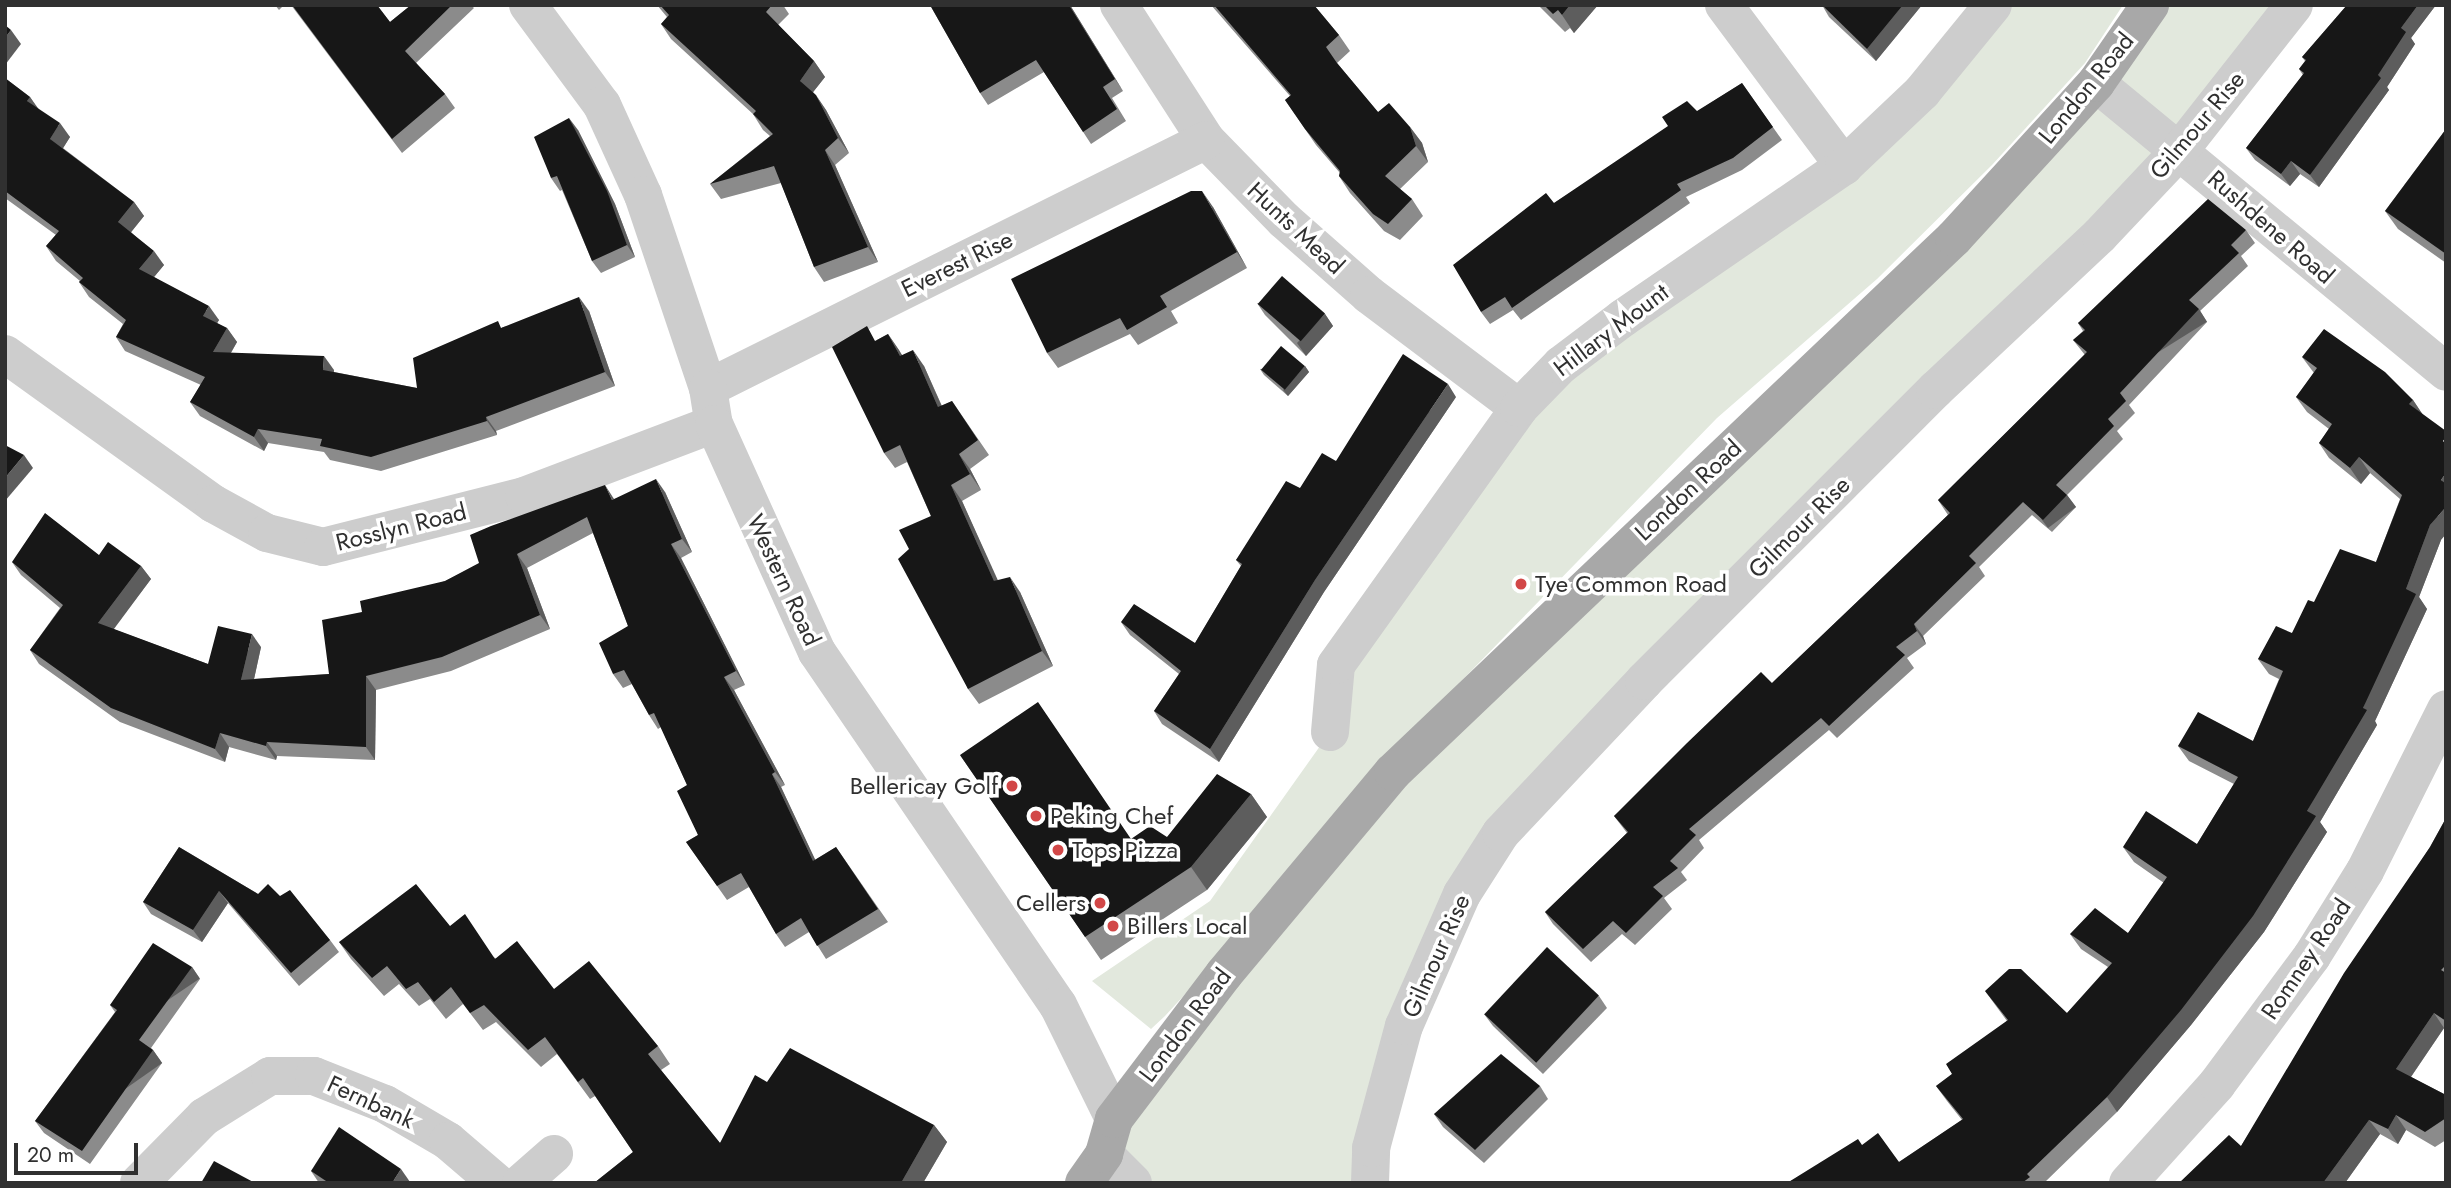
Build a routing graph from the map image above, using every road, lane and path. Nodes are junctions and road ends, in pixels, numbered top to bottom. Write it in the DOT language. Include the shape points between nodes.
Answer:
graph roads {
  1 [pos="528,5"];
  2 [pos="1119,5"];
  3 [pos="1724,5"];
  4 [pos="1993,5"];
  5 [pos="2150,5"];
  6 [pos="2294,5"];
  7 [pos="2096,83"];
  8 [pos="1206,140"];
  9 [pos="2180,150"];
  10 [pos="1844,166"];
  11 [pos="5,354"];
  12 [pos="2446,372"];
  13 [pos="711,406"];
  14 [pos="1518,408"];
  15 [pos="2446,709"];
  16 [pos="1330,732"];
  17 [pos="1101,1152"];
  18 [pos="554,1154"];
  19 [pos="139,1183"];
  20 [pos="497,1183"];
  21 [pos="521,1183"];
  22 [pos="1133,1183"];
  23 [pos="1370,1183"];
  24 [pos="2128,1183"];
  1 -- 13 [label="street, Western Road" via="602,105 643,195"];
  2 -- 8 [label="street, Hunts Mead"];
  3 -- 10 [label="street"];
  4 -- 10 [label="street, Hillary Mount" via="1922,92"];
  5 -- 7 [label="main road, London Road"];
  6 -- 9 [label="street, Gilmour Rise"];
  7 -- 9 [label="street, Rushdene Road"];
  7 -- 17 [label="main road, London Road" via="1954,238 1393,772 1224,974"];
  8 -- 13 [label="street, Everest Rise"];
  8 -- 14 [label="street, Hunts Mead" via="1284,220 1369,295"];
  9 -- 12 [label="street, Rushdene Road"];
  9 -- 23 [label="street, Gilmour Rise" via="2100,235 1935,390 1644,681 1501,833 1462,894 1405,1026 1371,1148"];
  10 -- 14 [label="street, Hillary Mount" via="1623,318 1561,365"];
  11 -- 13 [label="street, Rosslyn Road" via="214,504 267,533 323,547 524,496"];
  13 -- 17 [label="street, Western Road" via="817,652 1058,1005"];
  14 -- 16 [label="street, Hillary Mount" via="1336,665"];
  15 -- 24 [label="street, Romney Road" via="2365,871 2312,956 2217,1084"];
  17 -- 22 [label="street"];
  18 -- 21 [label="street"];
  19 -- 20 [label="street, Fernbank" via="204,1117 270,1076 313,1076 385,1104 448,1141"];
}
